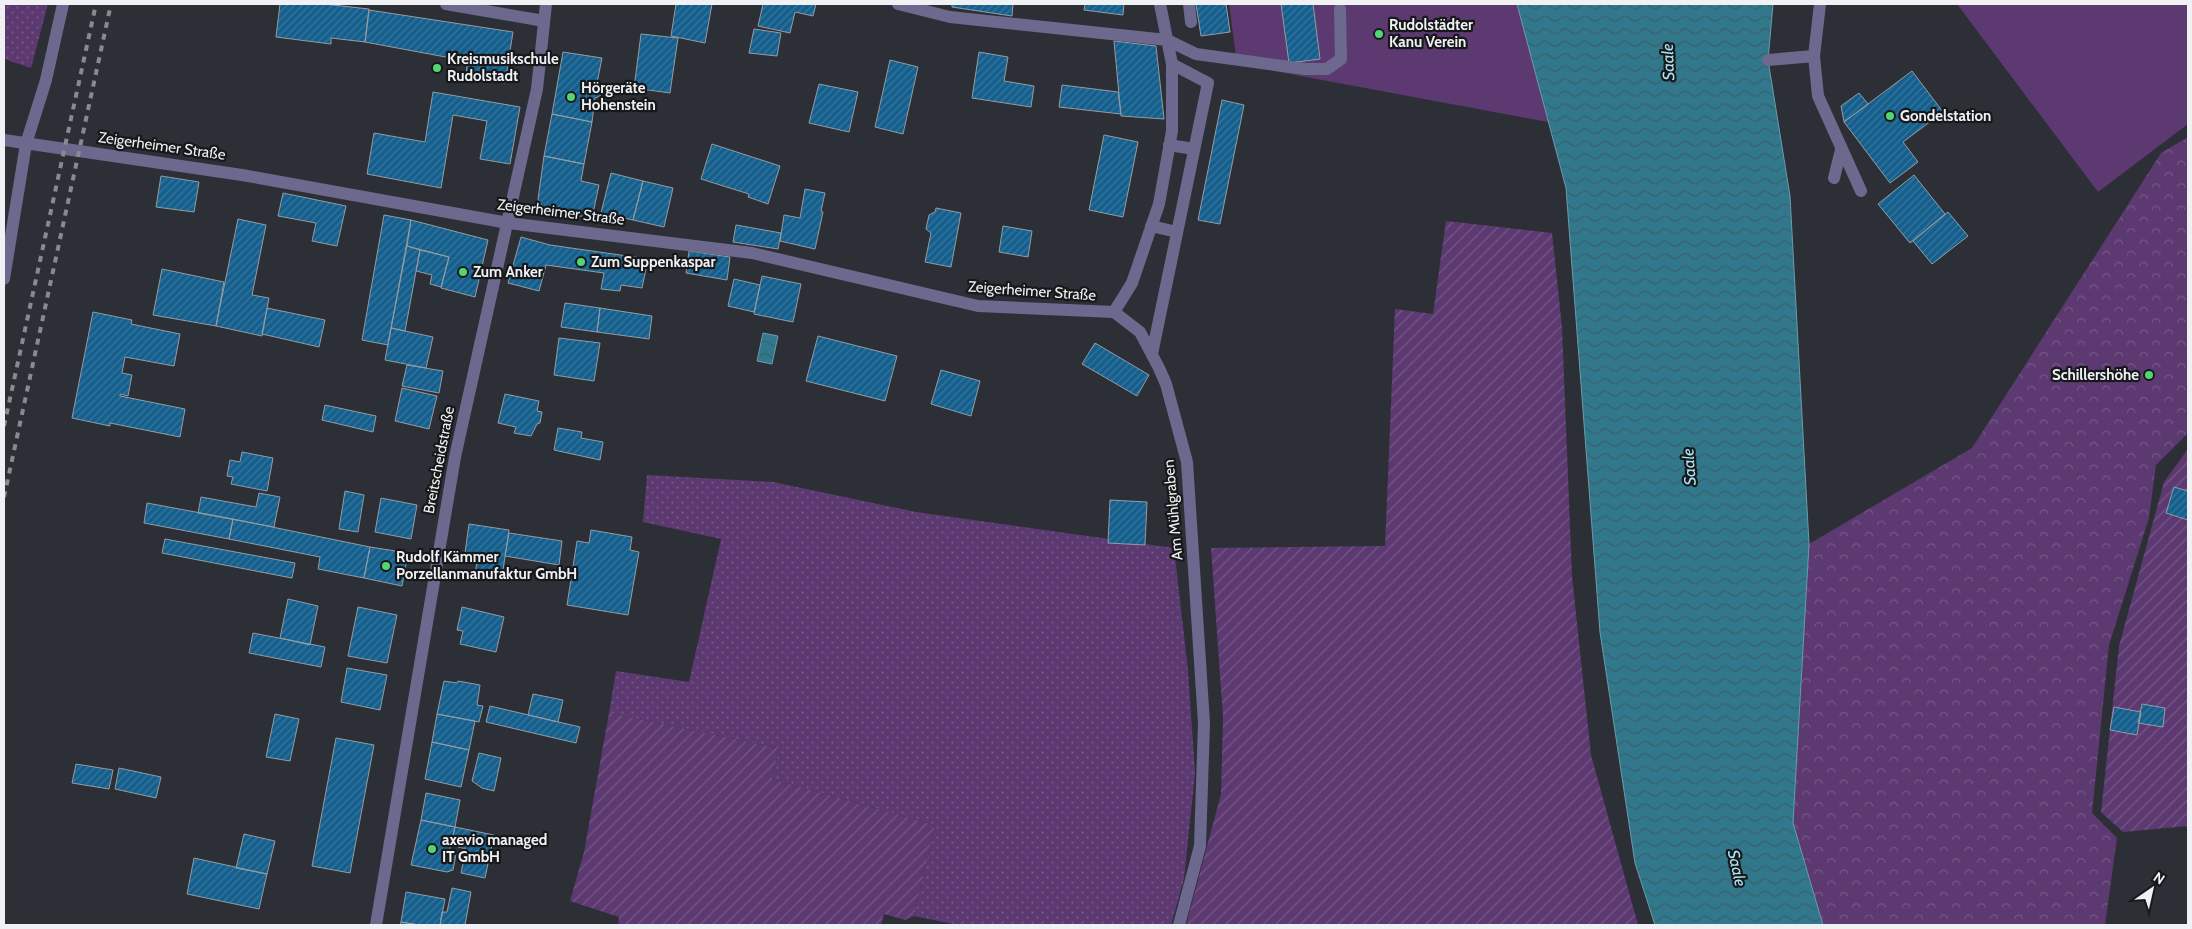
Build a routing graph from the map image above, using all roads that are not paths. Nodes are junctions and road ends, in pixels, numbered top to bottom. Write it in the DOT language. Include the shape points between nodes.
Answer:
graph roads {
  1 [pos="63,4"];
  2 [pos="446,4"];
  3 [pos="546,4"];
  4 [pos="898,4"];
  5 [pos="1160,4"];
  6 [pos="1189,4"];
  7 [pos="1820,4"];
  8 [pos="1340,9"];
  9 [pos="544,21"];
  10 [pos="1191,22"];
  11 [pos="1167,40"];
  12 [pos="1814,56"];
  13 [pos="1768,60"];
  14 [pos="1172,64"];
  15 [pos="4,140"];
  16 [pos="26,144"];
  17 [pos="1169,145"];
  18 [pos="1194,149"];
  19 [pos="1841,150"];
  20 [pos="1834,178"];
  21 [pos="1861,190"];
  22 [pos="508,223"];
  23 [pos="1151,226"];
  24 [pos="1177,232"];
  25 [pos="4,279"];
  26 [pos="1114,312"];
  27 [pos="1152,354"];
  28 [pos="376,925"];
  29 [pos="1179,925"];
  1 -- 16 [label="street" via="46,80"];
  2 -- 9 [label="street"];
  3 -- 9 [label="street, Breitscheidstraße"];
  4 -- 11 [label="street" via="950,17"];
  5 -- 11 [label="street"];
  6 -- 10 [label="street"];
  7 -- 12 [label="street"];
  8 -- 11 [label="street" via="1341,59 1328,69 1196,54"];
  9 -- 22 [label="street, Breitscheidstraße" via="537,89"];
  11 -- 14 [label="street"];
  12 -- 13 [label="street"];
  12 -- 19 [label="street" via="1818,96"];
  14 -- 17 [label="street"];
  14 -- 18 [label="street" via="1208,83"];
  15 -- 16 [label="street, Zeigerheimer Straße"];
  16 -- 22 [label="street, Zeigerheimer Straße" via="65,147 242,175"];
  16 -- 25 [label="street"];
  17 -- 18 [label="street"];
  17 -- 23 [label="street" via="1159,204"];
  18 -- 24 [label="street"];
  19 -- 20 [label="street"];
  19 -- 21 [label="street"];
  22 -- 26 [label="street, Zeigerheimer Straße" via="752,253 978,306"];
  22 -- 28 [label="street, Breitscheidstraße" via="455,457"];
  23 -- 24 [label="street"];
  23 -- 26 [label="street" via="1132,282"];
  24 -- 27 [label="street"];
  26 -- 27 [label="street, Am Mühlgraben" via="1140,332"];
  27 -- 29 [label="street, Am Mühlgraben" via="1166,384 1187,462 1204,723 1200,846"];
}
